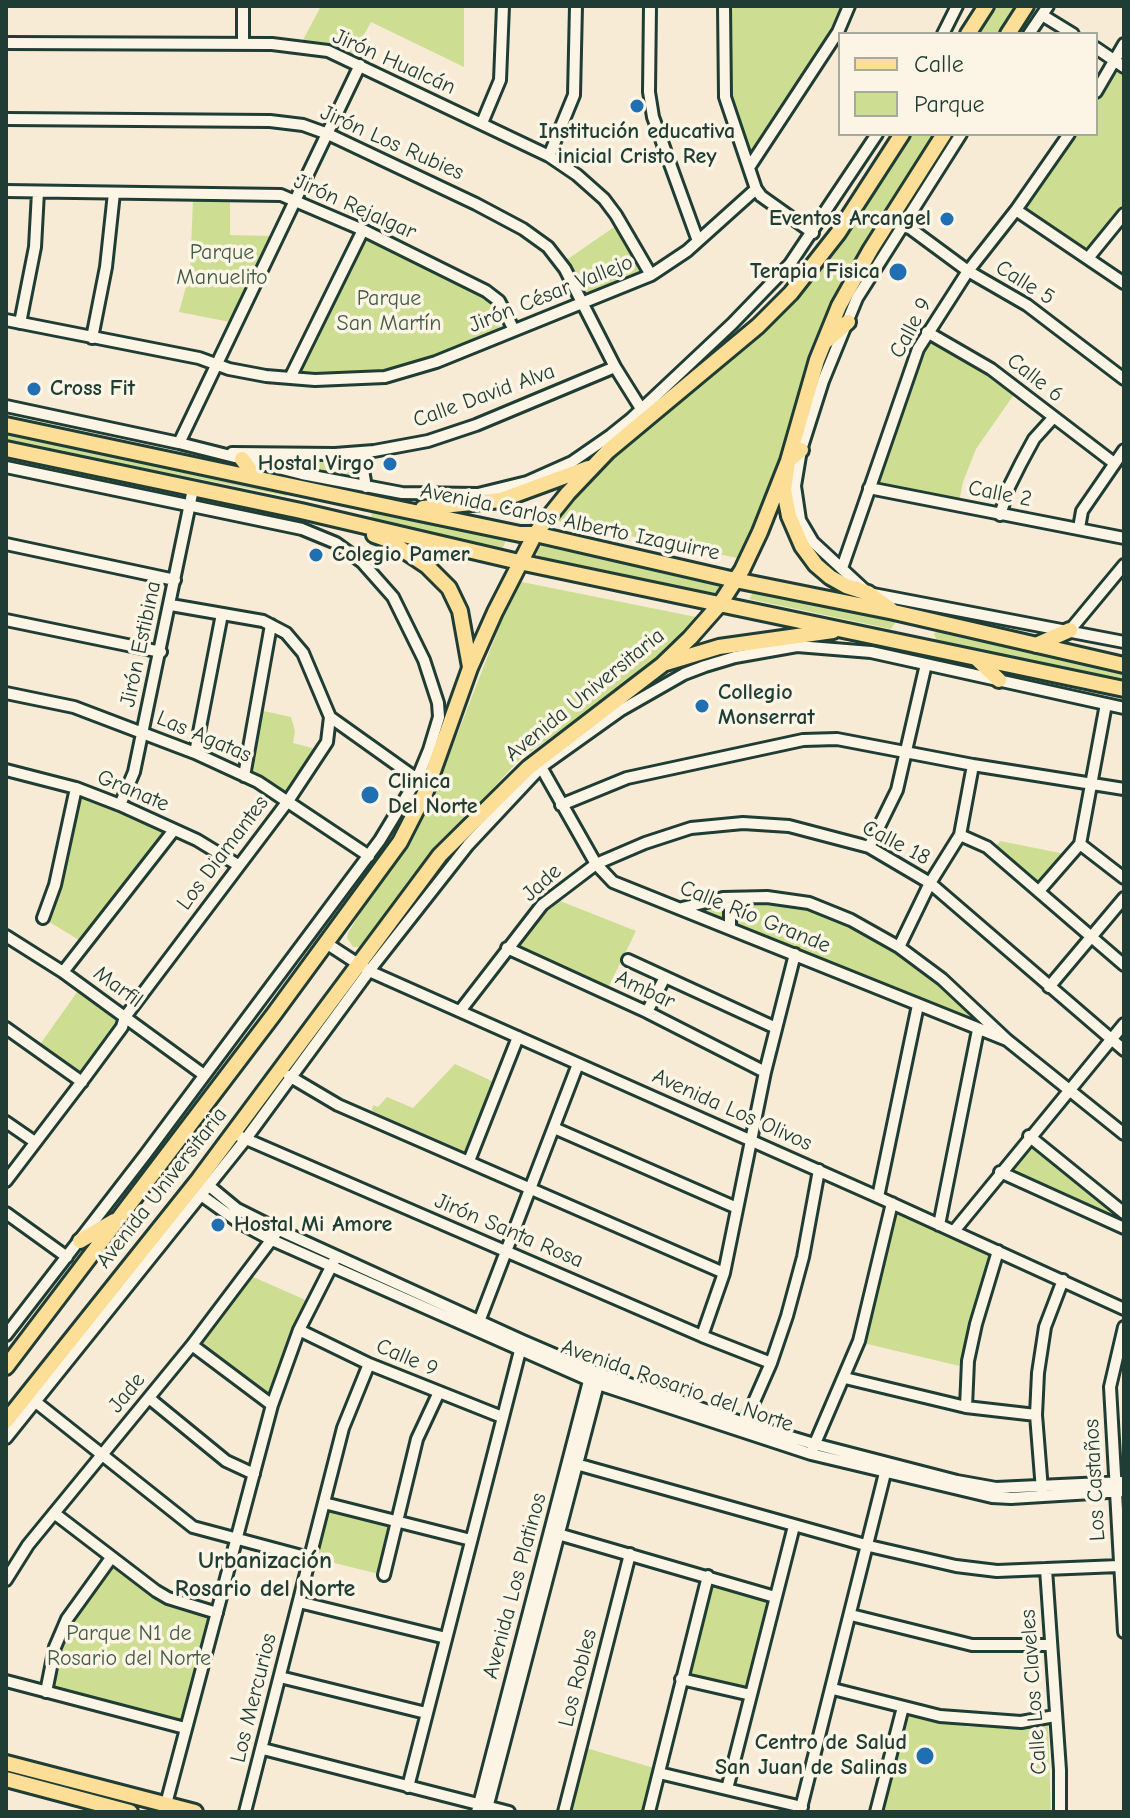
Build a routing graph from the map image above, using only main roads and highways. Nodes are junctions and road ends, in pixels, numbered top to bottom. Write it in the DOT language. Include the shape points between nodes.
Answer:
graph roads {
  1 [pos="986,6"];
  2 [pos="1026,6"];
  3 [pos="969,32"];
  4 [pos="1009,32"];
  5 [pos="901,136"];
  6 [pos="943,136"];
  7 [pos="848,322"];
  8 [pos="822,345"];
  9 [pos="6,425"];
  10 [pos="6,449"];
  11 [pos="801,450"];
  12 [pos="242,459"];
  13 [pos="788,461"];
  14 [pos="592,466"];
  15 [pos="256,478"];
  16 [pos="306,489"];
  17 [pos="337,495"];
  18 [pos="405,510"];
  19 [pos="301,511"];
  20 [pos="334,519"];
  21 [pos="535,534"];
  22 [pos="519,562"];
  23 [pos="735,580"];
  24 [pos="868,593"];
  25 [pos="838,601"];
  26 [pos="720,604"];
  27 [pos="897,613"];
  28 [pos="935,621"];
  29 [pos="846,629"];
  30 [pos="1070,630"];
  31 [pos="895,639"];
  32 [pos="776,640"];
  33 [pos="1036,645"];
  34 [pos="931,648"];
  35 [pos="763,651"];
  36 [pos="977,659"];
  37 [pos="662,665"];
  38 [pos="1124,665"];
  39 [pos="470,668"];
  40 [pos="999,680"];
  41 [pos="1124,689"];
  42 [pos="121,1217"];
  43 [pos="80,1241"];
  44 [pos="6,1367"];
  45 [pos="6,1421"];
  46 [pos="6,1763"];
  47 [pos="52,1775"];
  48 [pos="32,1778"];
  49 [pos="6,1779"];
  50 [pos="49,1790"];
  51 [pos="130,1812"];
  52 [pos="195,1812"];
  1 -- 3 [label="main road"];
  2 -- 4 [label="main road"];
  5 -- 14 [label="main road, Avenida Universitaria" via="838,233 791,293 758,326 644,414"];
  6 -- 8 [label="main road, Avenida Universitaria" via="857,271"];
  7 -- 8 [label="main road"];
  8 -- 13 [label="main road, Avenida Universitaria"];
  9 -- 15 [label="main road, Avenida Carlos Alberto Izaguirre"];
  10 -- 19 [label="main road"];
  11 -- 13 [label="main road"];
  12 -- 15 [label="main road"];
  13 -- 23 [label="main road, Avenida Universitaria"];
  13 -- 24 [label="main road" via="784,490 802,546 830,577"];
  14 -- 18 [label="main road" via="501,500"];
  14 -- 21 [label="main road, Avenida Universitaria"];
  15 -- 16 [label="main road, Avenida Carlos Alberto Izaguirre"];
  16 -- 17 [label="main road, Avenida Carlos Alberto Izaguirre"];
  16 -- 19 [label="main road" via="309,499"];
  17 -- 18 [label="main road, Avenida Carlos Alberto Izaguirre"];
  17 -- 20 [label="main road" via="328,508"];
  18 -- 21 [label="main road, Avenida Carlos Alberto Izaguirre"];
  19 -- 20 [label="main road"];
  20 -- 22 [label="main road"];
  20 -- 39 [label="main road" via="388,540 449,588 460,611"];
  21 -- 22 [label="main road, Avenida Universitaria"];
  21 -- 23 [label="main road, Avenida Carlos Alberto Izaguirre"];
  22 -- 26 [label="main road"];
  22 -- 39 [label="main road, Avenida Universitaria"];
  23 -- 25 [label="main road, Avenida Carlos Alberto Izaguirre"];
  23 -- 26 [label="main road, Avenida Universitaria"];
  24 -- 25 [label="main road"];
  24 -- 27 [label="main road"];
  25 -- 27 [label="main road, Avenida Carlos Alberto Izaguirre"];
  26 -- 29 [label="main road"];
  26 -- 37 [label="main road, Avenida Universitaria"];
  27 -- 28 [label="main road, Avenida Carlos Alberto Izaguirre"];
  27 -- 31 [label="main road" via="903,627"];
  28 -- 33 [label="main road, Avenida Carlos Alberto Izaguirre"];
  28 -- 34 [label="main road" via="926,636"];
  29 -- 31 [label="main road"];
  29 -- 32 [label="main road"];
  30 -- 33 [label="main road"];
  31 -- 34 [label="main road"];
  32 -- 35 [label="main road"];
  32 -- 37 [label="main road" via="719,647"];
  33 -- 38 [label="main road, Avenida Carlos Alberto Izaguirre"];
  34 -- 36 [label="main road"];
  36 -- 40 [label="main road"];
  36 -- 41 [label="main road"];
  37 -- 45 [label="main road, Avenida Universitaria" via="617,706 528,768 440,855 239,1136 32,1398"];
  39 -- 42 [label="main road, Avenida Universitaria" via="446,717 414,818 400,842"];
  42 -- 43 [label="main road"];
  42 -- 44 [label="main road, Avenida Universitaria"];
  46 -- 48 [label="main road"];
  47 -- 48 [label="main road"];
  47 -- 50 [label="main road"];
  47 -- 52 [label="main road"];
  48 -- 49 [label="main road"];
  48 -- 50 [label="main road"];
  50 -- 51 [label="main road" via="79,1804"];
}
